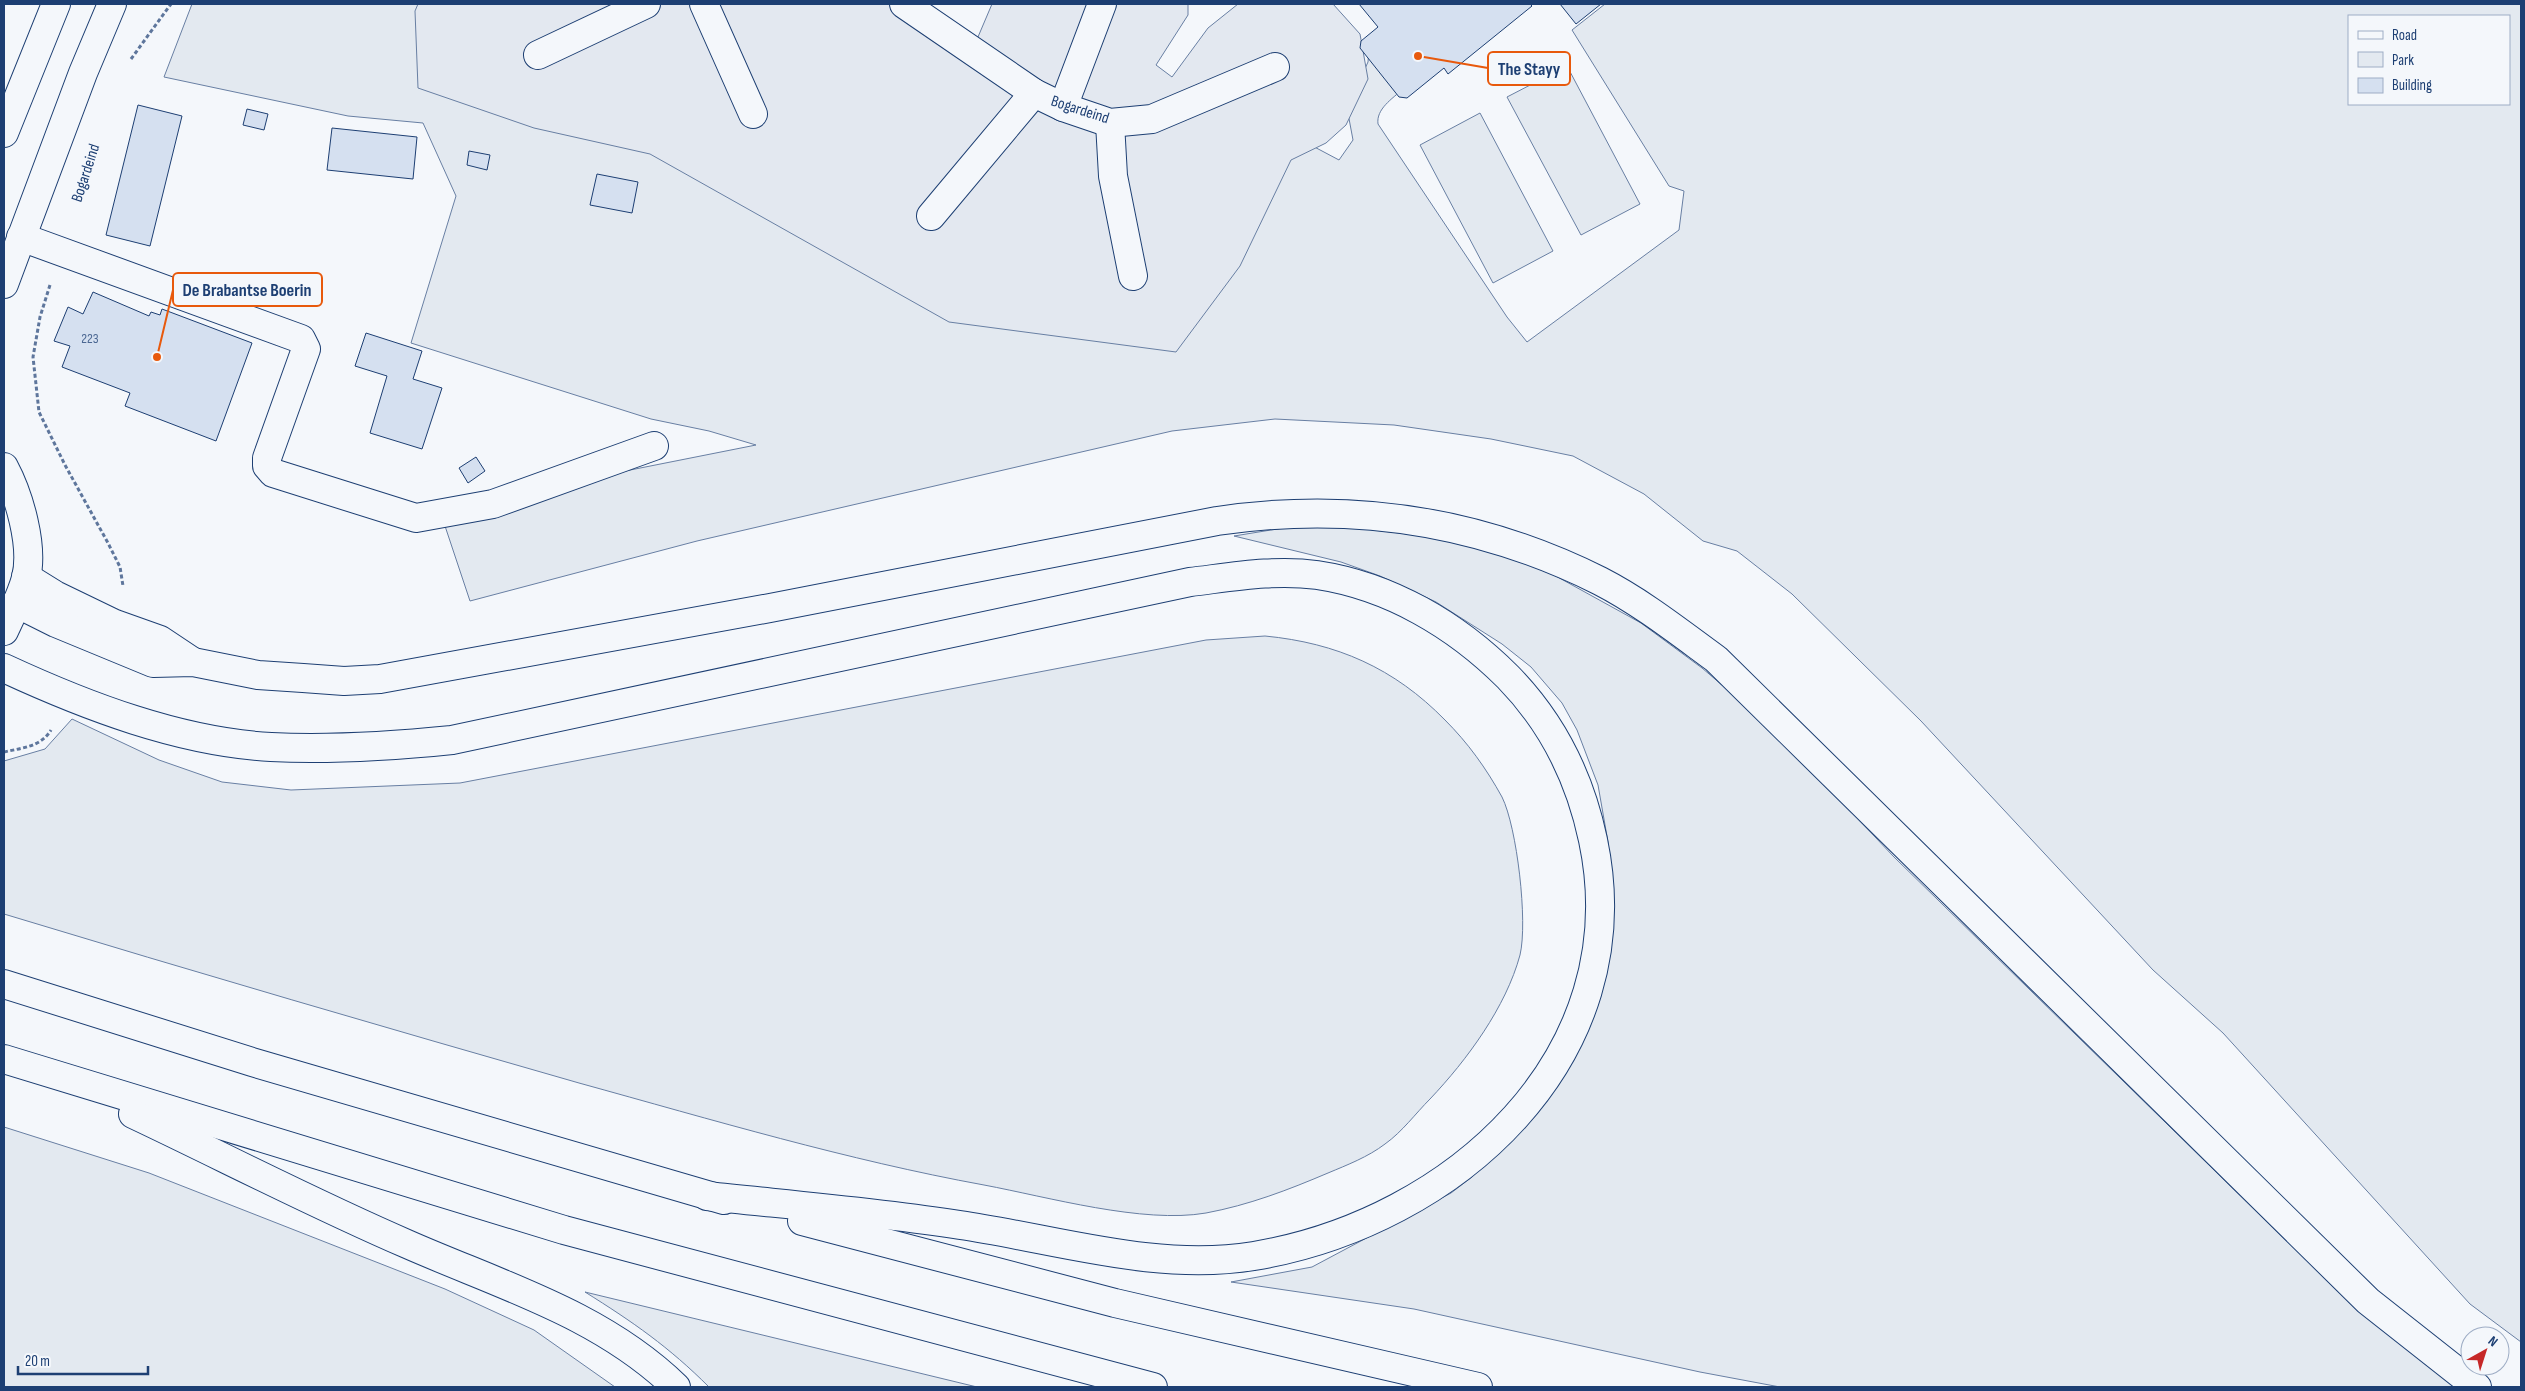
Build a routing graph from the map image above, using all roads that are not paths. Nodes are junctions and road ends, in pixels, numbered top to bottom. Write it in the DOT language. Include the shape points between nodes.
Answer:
graph roads {
  1 [pos="56,4"];
  2 [pos="112,4"];
  3 [pos="646,4"];
  4 [pos="704,4"];
  5 [pos="904,4"];
  6 [pos="1102,4"];
  7 [pos="538,55"];
  8 [pos="1275,67"];
  9 [pos="1034,94"];
  10 [pos="1063,107"];
  11 [pos="753,114"];
  12 [pos="1110,122"];
  13 [pos="4,133"];
  14 [pos="931,216"];
  15 [pos="21,237"];
  16 [pos="1133,276"];
  17 [pos="4,284"];
  18 [pos="654,446"];
  19 [pos="4,467"];
  20 [pos="26,577"];
  21 [pos="10,600"];
  22 [pos="4,631"];
  23 [pos="193,662"];
  24 [pos="4,668"];
  25 [pos="4,984"];
  26 [pos="4,1059"];
  27 [pos="53,1075"];
  28 [pos="707,1196"];
  29 [pos="676,1387"];
  30 [pos="1153,1387"];
  31 [pos="1478,1387"];
  32 [pos="2477,1387"];
  1 -- 13 [label="main road"];
  2 -- 15 [label="main road" via="82,73"];
  3 -- 7 [label="main road"];
  4 -- 11 [label="main road"];
  5 -- 9 [label="main road, Bogardeind"];
  6 -- 10 [label="main road"];
  8 -- 12 [label="main road, Bogardeind" via="1152,118"];
  9 -- 10 [label="main road, Bogardeind"];
  9 -- 14 [label="main road"];
  10 -- 12 [label="main road, Bogardeind"];
  12 -- 16 [label="main road" via="1113,176"];
  15 -- 17 [label="main road"];
  15 -- 18 [label="main road" via="300,339 306,349 267,458 267,466 273,473 416,518 493,504"];
  19 -- 20 [label="main road" via="24,526 28,560"];
  20 -- 21 [label="main road"];
  20 -- 23 [label="main road" via="115,624 160,640"];
  21 -- 22 [label="main road"];
  21 -- 23 [label="main road" via="56,623 153,663"];
  23 -- 32 [label="main road" via="258,675 344,681 380,679 1265,514 1314,512 1409,518 1505,542 1601,582 1716,659 2368,1301"];
  24 -- 28 [label="main road" via="69,698 136,721 204,737 269,747 400,745 452,740 1190,582 1280,573 1314,574 1388,594 1426,613 1485,654 1518,687 1545,721 1584,800 1600,872 1594,969 1578,1018 1530,1101 1471,1161 1390,1213 1349,1231 1253,1256 1208,1261 1158,1260 958,1224"];
  25 -- 28 [label="main road" via="252,1062"];
  26 -- 27 [label="main road"];
  27 -- 29 [label="main road" via="407,1244 541,1298 621,1343"];
  27 -- 30 [label="main road" via="564,1230"];
  28 -- 31 [label="main road" via="1115,1303"];
}
